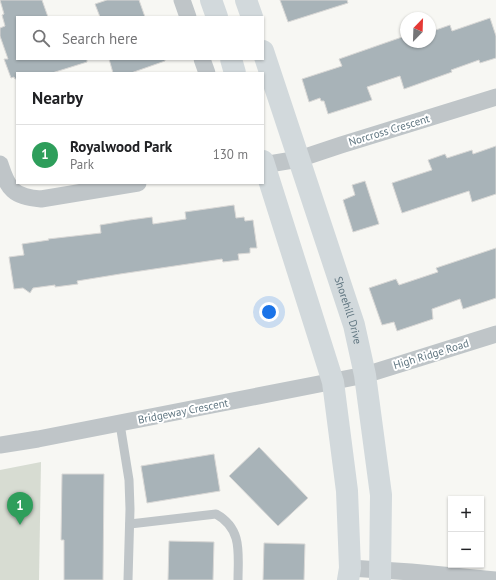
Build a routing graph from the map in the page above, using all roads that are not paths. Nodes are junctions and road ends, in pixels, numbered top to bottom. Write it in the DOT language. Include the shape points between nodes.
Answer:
graph roads {
  1 [pos="182,0"];
  2 [pos="211,0"];
  3 [pos="246,0"];
  4 [pos="188,16"];
  5 [pos="217,16"];
  6 [pos="252,16"];
  7 [pos="202,60"];
  8 [pos="231,60"];
  9 [pos="264,60"];
  10 [pos="207,72"];
  11 [pos="235,72"];
  12 [pos="496,97"];
  13 [pos="274,162"];
  14 [pos="0,164"];
  15 [pos="132,184"];
  16 [pos="496,334"];
  17 [pos="365,375"];
  18 [pos="333,382"];
  19 [pos="120,424"];
  20 [pos="0,445"];
  21 [pos="130,524"];
  22 [pos="349,574"];
  23 [pos="381,575"];
  24 [pos="128,580"];
  25 [pos="238,580"];
  26 [pos="496,580"];
  1 -- 4 [label="street"];
  2 -- 5 [label="street"];
  3 -- 6 [label="street"];
  7 -- 10 [label="street"];
  8 -- 11 [label="street"];
  9 -- 13 [label="street, Shorehill Drive"];
  12 -- 13 [label="street, Norcross Crescent" via="341,145"];
  13 -- 17 [label="street, Shorehill Drive" via="354,325"];
  13 -- 18 [label="street, Shorehill Drive"];
  14 -- 15 [label="street" via="13,190 26,198 41,199"];
  16 -- 17 [label="street, High Ridge Road"];
  17 -- 18 [label="street, Bridgeway Crescent"];
  17 -- 23 [label="street, Shorehill Drive" via="381,495"];
  18 -- 19 [label="street, Bridgeway Crescent"];
  18 -- 22 [label="street, Shorehill Drive" via="347,491"];
  19 -- 20 [label="street, Bridgeway Crescent"];
  19 -- 21 [label="lane" via="129,480"];
  21 -- 24 [label="lane"];
  21 -- 25 [label="lane" via="216,514 225,519 236,536"];
  22 -- 23 [label="street"];
  23 -- 26 [label="street"];
}
